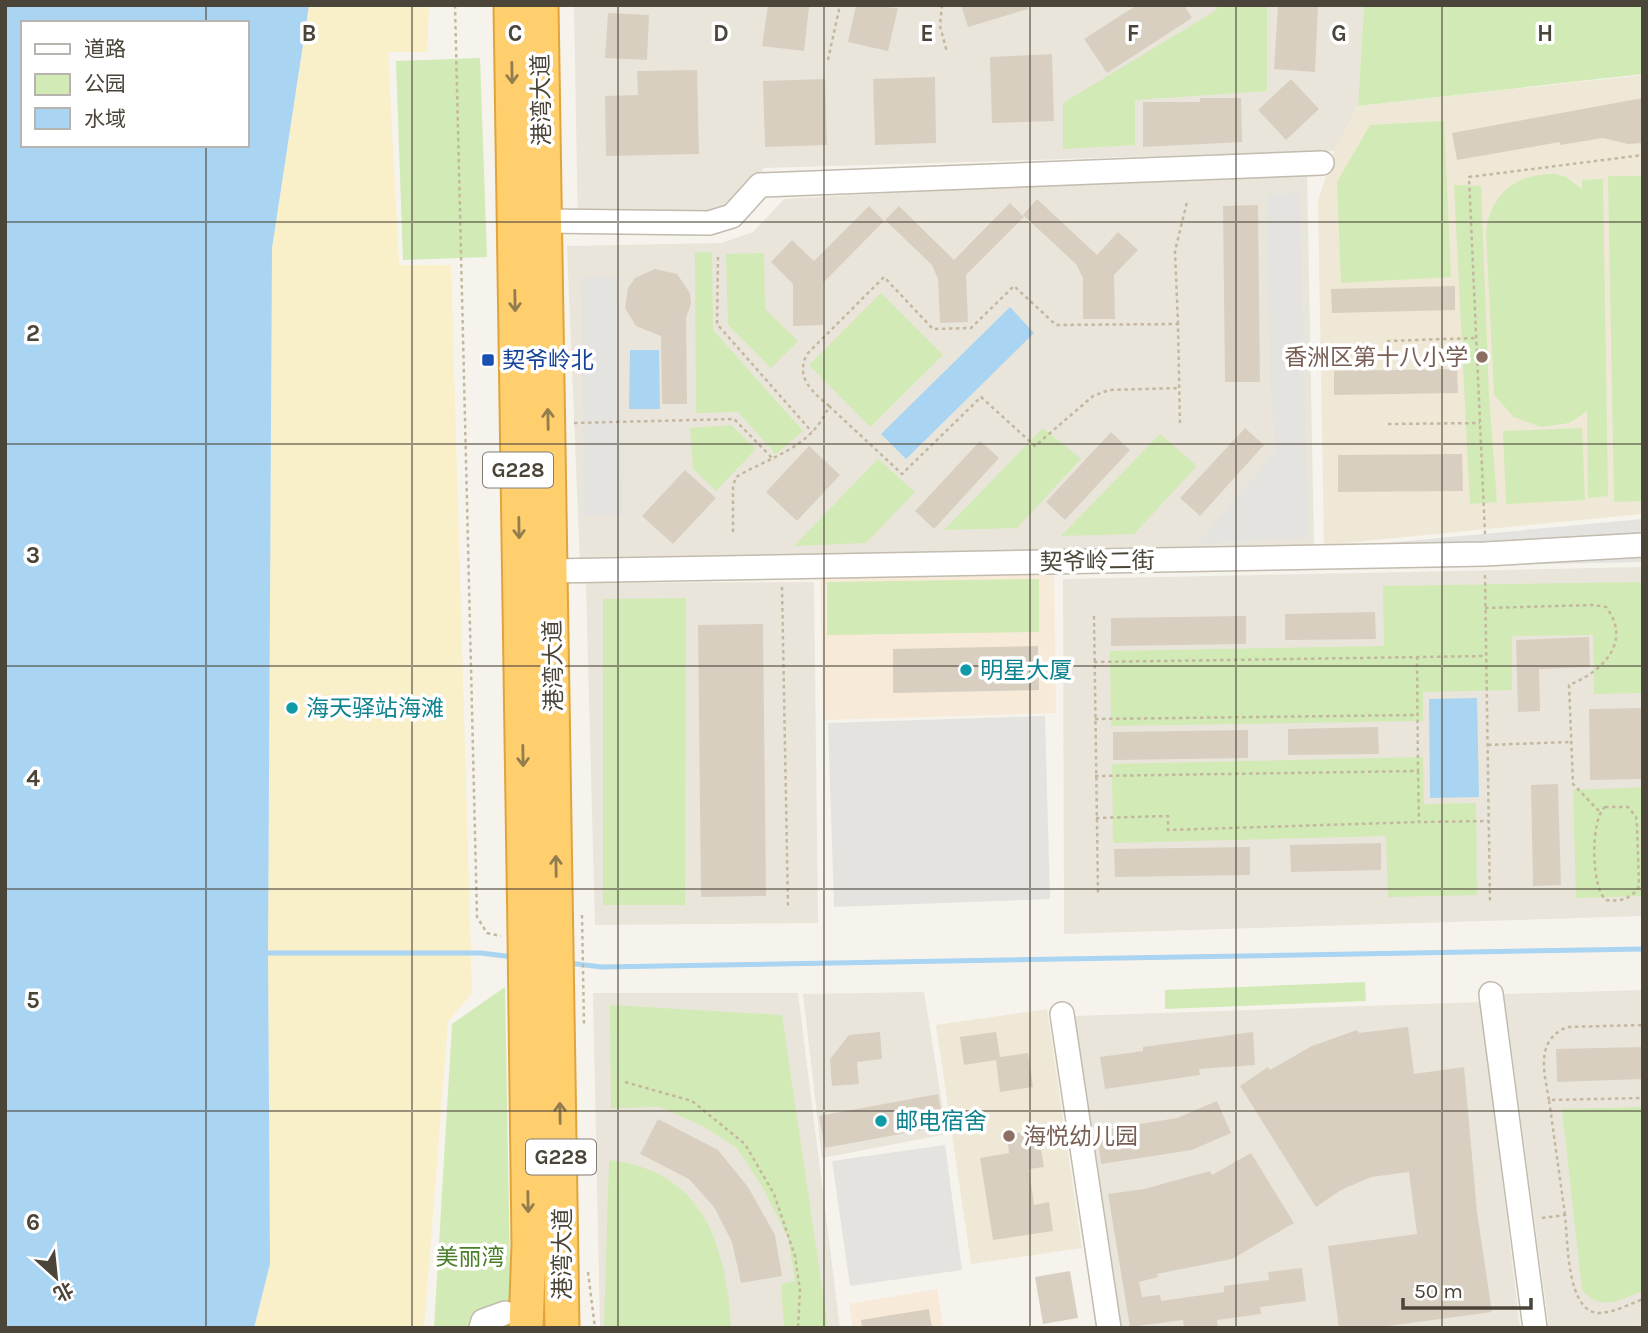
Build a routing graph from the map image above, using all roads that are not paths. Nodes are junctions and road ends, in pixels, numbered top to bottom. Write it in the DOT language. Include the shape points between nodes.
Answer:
graph roads {
  1 [pos="511,5"];
  2 [pos="541,5"];
  3 [pos="1322,163"];
  4 [pos="544,221"];
  5 [pos="1643,545"];
  6 [pos="552,571"];
  7 [pos="542,935"];
  8 [pos="555,987"];
  9 [pos="1491,994"];
  10 [pos="1062,1014"];
  11 [pos="515,1320"];
  12 [pos="481,1328"];
  13 [pos="562,1328"];
  14 [pos="1109,1328"];
  15 [pos="1535,1328"];
  1 -- 7 [label="highway, 港湾大道 / G228, one-way"];
  2 -- 4 [label="highway, 港湾大道 / G228"];
  3 -- 4 [label="street" via="760,185 732,216 709,223"];
  6 -- 4 [label="highway, 港湾大道 / G228, one-way"];
  5 -- 6 [label="street, 契爷岭二街" via="1485,554"];
  7 -- 6 [label="highway, 港湾大道 / G228, one-way"];
  7 -- 8 [label="highway, 港湾大道 / G228"];
  8 -- 11 [label="highway, 港湾大道 / G228, one-way"];
  13 -- 8 [label="highway, 港湾大道 / G228, one-way"];
  9 -- 15 [label="street"];
  10 -- 14 [label="street"];
  11 -- 12 [label="street" via="483,1321"];
}
